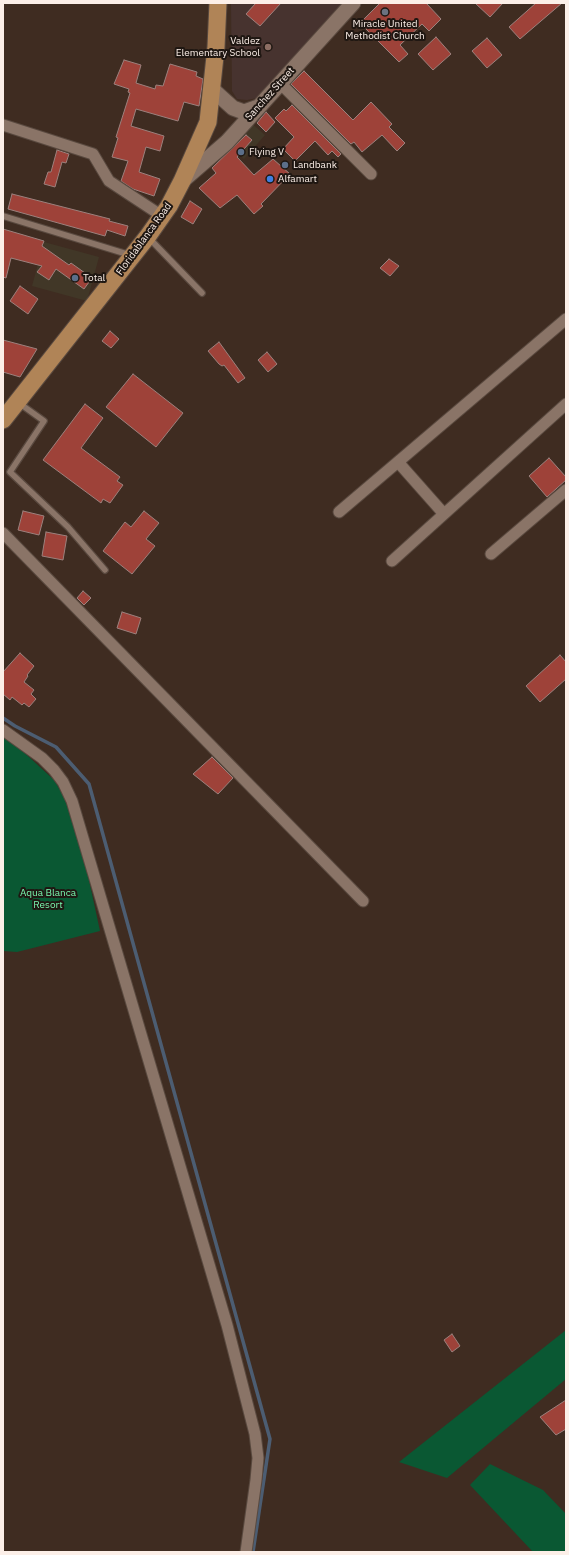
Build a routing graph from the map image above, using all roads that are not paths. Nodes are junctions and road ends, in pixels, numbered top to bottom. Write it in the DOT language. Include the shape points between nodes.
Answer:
graph roads {
  1 [pos="218,3"];
  2 [pos="353,3"];
  3 [pos="280,83"];
  4 [pos="212,89"];
  5 [pos="258,107"];
  6 [pos="3,125"];
  7 [pos="371,174"];
  8 [pos="182,181"];
  9 [pos="3,216"];
  10 [pos="162,216"];
  11 [pos="148,236"];
  12 [pos="132,256"];
  13 [pos="202,293"];
  14 [pos="566,319"];
  15 [pos="17,401"];
  16 [pos="566,404"];
  17 [pos="3,420"];
  18 [pos="398,462"];
  19 [pos="566,490"];
  20 [pos="339,512"];
  21 [pos="444,514"];
  22 [pos="3,533"];
  23 [pos="491,554"];
  24 [pos="392,561"];
  25 [pos="105,570"];
  26 [pos="3,730"];
  27 [pos="363,901"];
  28 [pos="246,1552"];
  1 -- 4 [label="main road, Floridablanca Road"];
  2 -- 3 [label="street, Sanchez Street"];
  3 -- 5 [label="street, Sanchez Street"];
  3 -- 7 [label="street"];
  4 -- 5 [label="street" via="233,108 244,112"];
  4 -- 8 [label="main road, Floridablanca Road" via="208,122"];
  5 -- 8 [label="street, Sanchez Street" via="227,142"];
  6 -- 10 [label="street" via="93,154 109,181"];
  8 -- 10 [label="main road, Floridablanca Road"];
  9 -- 12 [label="lane"];
  10 -- 11 [label="main road, Floridablanca Road"];
  11 -- 12 [label="main road, Floridablanca Road"];
  11 -- 13 [label="lane"];
  12 -- 15 [label="main road, Floridablanca Road"];
  14 -- 18 [label="street"];
  15 -- 17 [label="main road, Floridablanca Road"];
  15 -- 25 [label="lane" via="44,421 10,472 68,527"];
  16 -- 21 [label="street"];
  18 -- 20 [label="street"];
  18 -- 21 [label="street"];
  19 -- 23 [label="street"];
  21 -- 24 [label="street"];
  22 -- 27 [label="street"];
  26 -- 28 [label="street" via="42,758 54,770 64,782 72,802 220,1302 255,1434 258,1458"];
}
